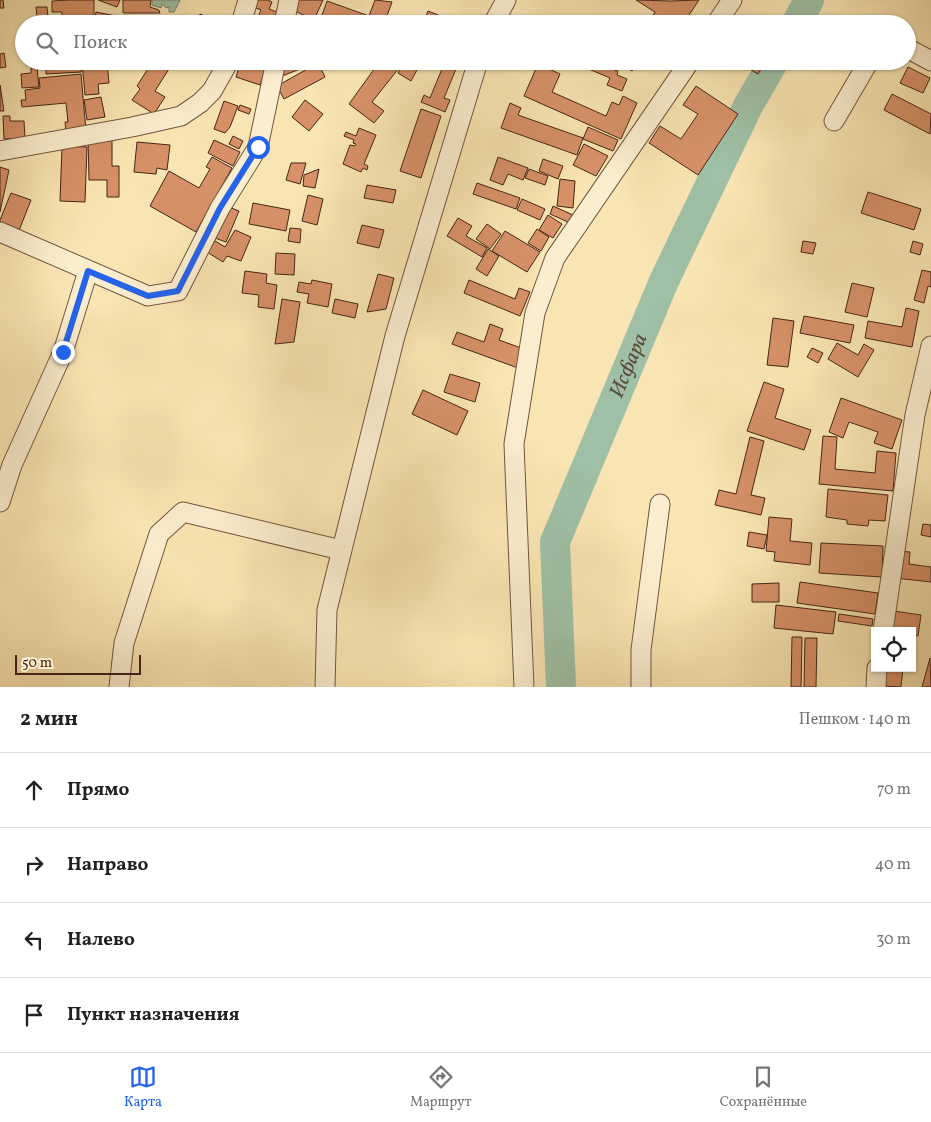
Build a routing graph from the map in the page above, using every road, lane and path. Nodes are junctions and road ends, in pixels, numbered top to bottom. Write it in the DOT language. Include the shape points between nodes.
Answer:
graph roads {
  1 [pos="248,0"];
  2 [pos="289,0"];
  3 [pos="506,0"];
  4 [pos="732,0"];
  5 [pos="244,15"];
  6 [pos="286,15"];
  7 [pos="498,15"];
  8 [pos="722,15"];
  9 [pos="916,53"];
  10 [pos="931,61"];
  11 [pos="224,70"];
  12 [pos="274,70"];
  13 [pos="475,70"];
  14 [pos="684,70"];
  15 [pos="863,70"];
  16 [pos="834,121"];
  17 [pos="0,152"];
  18 [pos="0,232"];
  19 [pos="88,271"];
  20 [pos="931,346"];
  21 [pos="0,502"];
  22 [pos="660,504"];
  23 [pos="342,550"];
  24 [pos="884,627"];
  25 [pos="877,672"];
  26 [pos="119,687"];
  27 [pos="325,687"];
  28 [pos="524,687"];
  29 [pos="641,687"];
  30 [pos="876,687"];
  1 -- 5 [label="street"];
  2 -- 6 [label="street"];
  3 -- 7 [label="street"];
  4 -- 8 [label="street"];
  9 -- 10 [label="street"];
  11 -- 17 [label="street" via="200,104 181,116"];
  12 -- 19 [label="street" via="258,147 220,208 178,291 148,296"];
  13 -- 23 [label="street" via="395,336"];
  14 -- 28 [label="street" via="555,258 535,313 514,444"];
  15 -- 16 [label="street"];
  18 -- 19 [label="street"];
  19 -- 21 [label="street" via="63,352 12,465"];
  20 -- 24 [label="street" via="915,415"];
  22 -- 29 [label="street" via="640,650"];
  23 -- 26 [label="street" via="184,512 159,534 124,643"];
  23 -- 27 [label="street" via="326,610"];
  25 -- 30 [label="street"];
}
